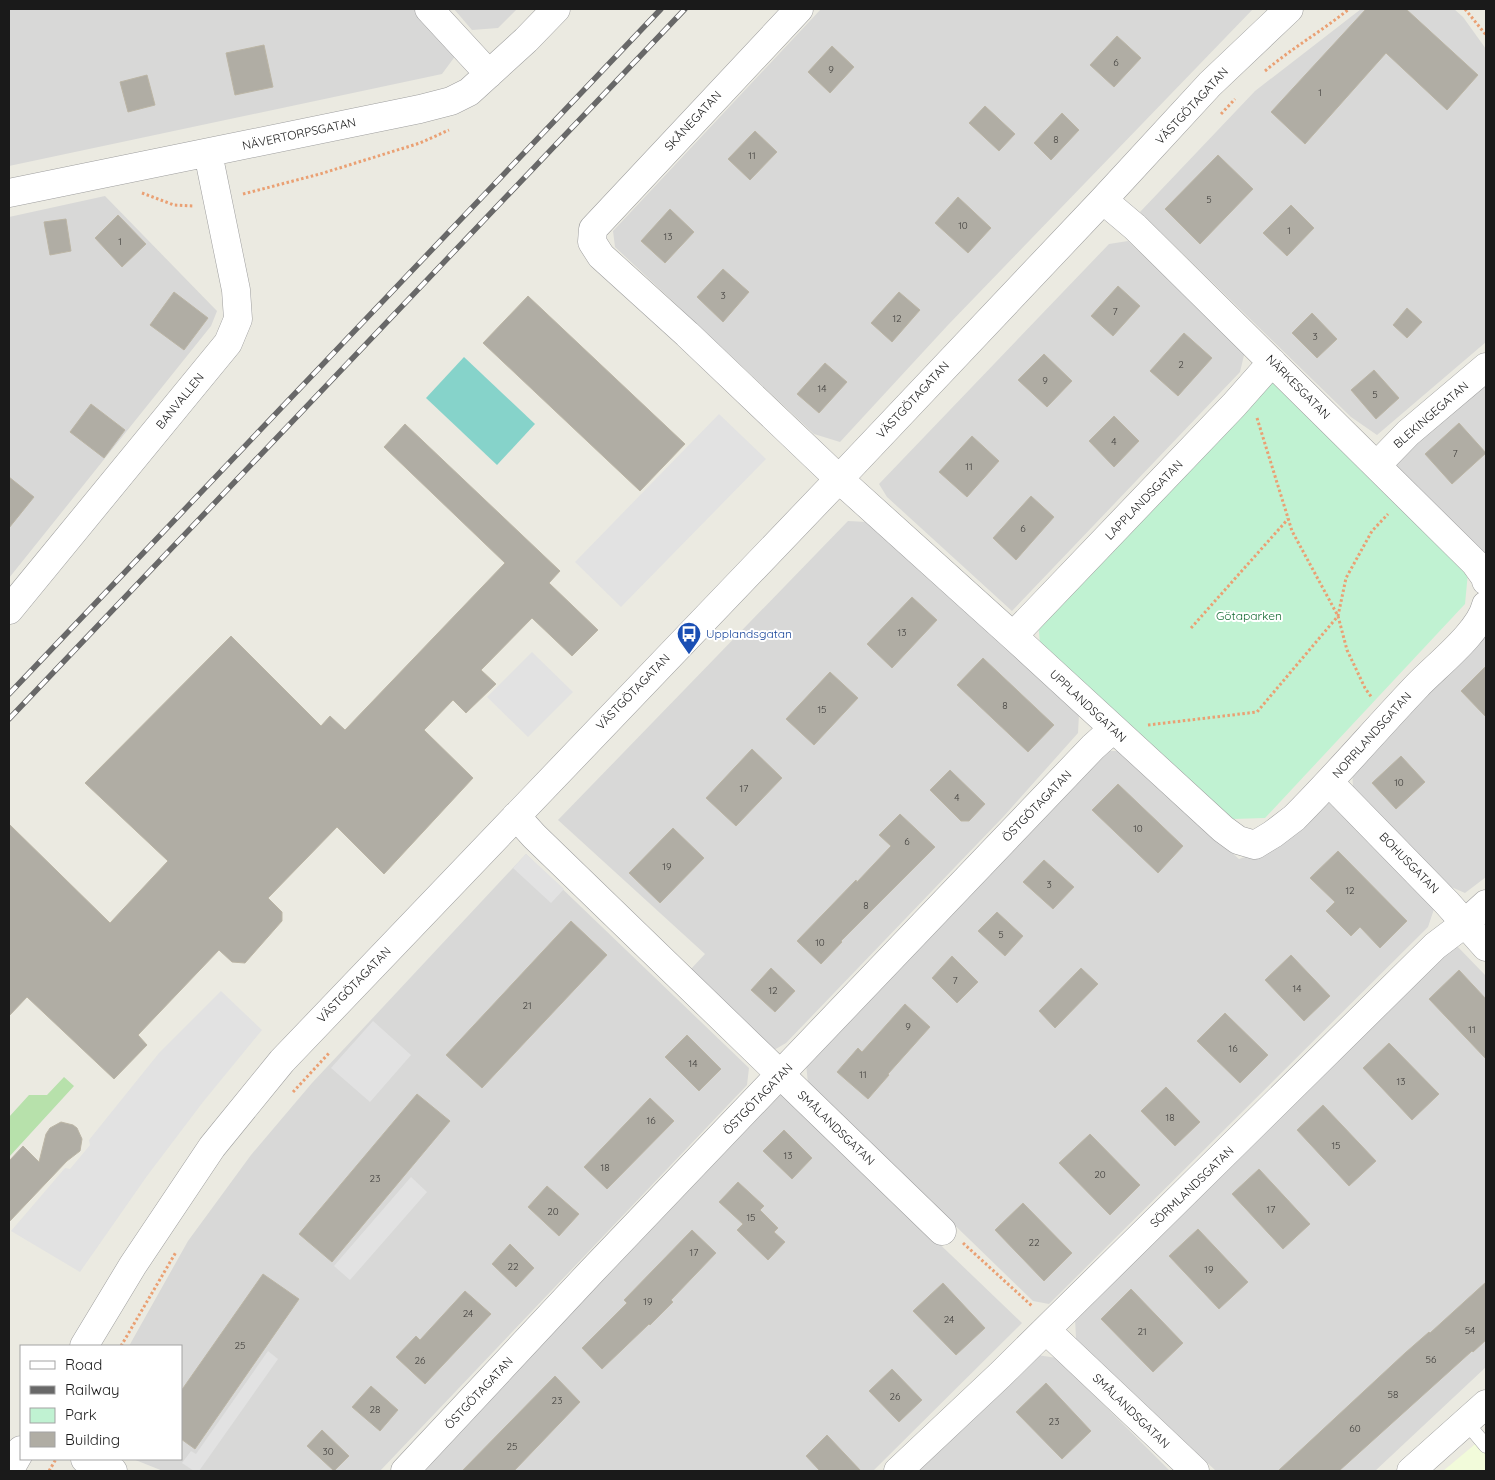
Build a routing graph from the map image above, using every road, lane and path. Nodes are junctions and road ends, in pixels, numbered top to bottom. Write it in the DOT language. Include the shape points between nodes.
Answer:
graph roads {
  1 [pos="429,9"];
  2 [pos="556,9"];
  3 [pos="799,9"];
  4 [pos="1289,9"];
  5 [pos="1350,9"];
  6 [pos="1465,9"];
  7 [pos="1486,35"];
  8 [pos="489,74"];
  9 [pos="1260,75"];
  10 [pos="1239,95"];
  11 [pos="1218,117"];
  12 [pos="208,153"];
  13 [pos="9,193"];
  14 [pos="1103,200"];
  15 [pos="592,236"];
  16 [pos="1272,362"];
  17 [pos="1486,367"];
  18 [pos="1248,389"];
  19 [pos="1378,465"];
  20 [pos="839,479"];
  21 [pos="1406,494"];
  22 [pos="1288,519"];
  23 [pos="1486,581"];
  24 [pos="1486,604"];
  25 [pos="9,610"];
  26 [pos="1338,616"];
  27 [pos="1191,628"];
  28 [pos="1013,636"];
  29 [pos="1388,718"];
  30 [pos="1113,729"];
  31 [pos="1329,782"];
  32 [pos="516,816"];
  33 [pos="1242,841"];
  34 [pos="1486,904"];
  35 [pos="1464,924"];
  36 [pos="1486,947"];
  37 [pos="336,1045"];
  38 [pos="781,1075"];
  39 [pos="291,1094"];
  40 [pos="942,1231"];
  41 [pos="180,1244"];
  42 [pos="1049,1327"];
  43 [pos="85,1345"];
  44 [pos="122,1345"];
  45 [pos="1486,1404"];
  46 [pos="1466,1422"];
  47 [pos="1486,1446"];
  48 [pos="20,1452"];
  49 [pos="55,1460"];
  50 [pos="87,1460"];
  51 [pos="9,1471"];
  52 [pos="49,1471"];
  53 [pos="113,1471"];
  54 [pos="405,1471"];
  55 [pos="898,1471"];
  56 [pos="1195,1471"];
  57 [pos="1411,1471"];
  1 -- 8 [label="street"];
  2 -- 8 [label="street, NÄVERTORPSGATAN"];
  3 -- 15 [label="street, SKÅNEGATAN" via="593,229"];
  4 -- 14 [label="street, VÄSTGÖTAGATAN" via="1210,84"];
  5 -- 9 [label="path"];
  6 -- 7 [label="path"];
  8 -- 12 [label="street, NÄVERTORPSGATAN" via="469,92 451,101"];
  10 -- 11 [label="path"];
  12 -- 13 [label="street, NÄVERTORPSGATAN"];
  12 -- 25 [label="street, BANVALLEN" via="236,290 238,319 228,343"];
  14 -- 16 [label="street, NÄRKESGATAN" via="1135,227"];
  14 -- 20 [label="street, VÄSTGÖTAGATAN"];
  15 -- 20 [label="street, UPPLANDSGATAN" via="592,242 602,256"];
  16 -- 18 [label="street, LAPPLANDSGATAN"];
  16 -- 19 [label="street, NÄRKESGATAN"];
  17 -- 19 [label="street, BLEKINGEGATAN" via="1408,433"];
  18 -- 22 [label="path"];
  18 -- 28 [label="street, LAPPLANDSGATAN"];
  19 -- 21 [label="street, NÄRKESGATAN"];
  20 -- 28 [label="street, UPPLANDSGATAN"];
  20 -- 32 [label="street, VÄSTGÖTAGATAN"];
  21 -- 23 [label="street, NÄRKESGATAN" via="1475,562"];
  21 -- 26 [label="path" via="1368,539 1346,578"];
  22 -- 26 [label="path"];
  22 -- 27 [label="path"];
  24 -- 29 [label="street, NORRLANDSGATAN" via="1473,630"];
  26 -- 29 [label="path" via="1347,650 1365,688"];
  26 -- 30 [label="path" via="1257,712"];
  28 -- 30 [label="street, UPPLANDSGATAN"];
  29 -- 31 [label="street, NORRLANDSGATAN"];
  30 -- 33 [label="street, UPPLANDSGATAN" via="1223,830"];
  30 -- 38 [label="street, ÖSTGÖTAGATAN"];
  31 -- 33 [label="street, NORRLANDSGATAN" via="1294,818 1273,834 1255,845"];
  31 -- 35 [label="street, BOHUSGATAN"];
  32 -- 38 [label="street, SMÅLANDSGATAN"];
  32 -- 43 [label="street, VÄSTGÖTAGATAN" via="282,1061 246,1104 176,1199"];
  34 -- 35 [label="street, SÖRMLANDSGATAN"];
  35 -- 36 [label="street, BOHUSGATAN"];
  35 -- 42 [label="street, SÖRMLANDSGATAN" via="1435,946"];
  37 -- 39 [label="path"];
  38 -- 40 [label="street, SMÅLANDSGATAN"];
  38 -- 54 [label="street, ÖSTGÖTAGATAN"];
  40 -- 42 [label="path" via="946,1227"];
  41 -- 44 [label="path"];
  42 -- 55 [label="street, SÖRMLANDSGATAN"];
  42 -- 56 [label="street, SMÅLANDSGATAN"];
  45 -- 46 [label="street"];
  46 -- 47 [label="lane"];
  46 -- 57 [label="street"];
  48 -- 51 [label="street"];
  49 -- 52 [label="path"];
  50 -- 53 [label="street"];
}
